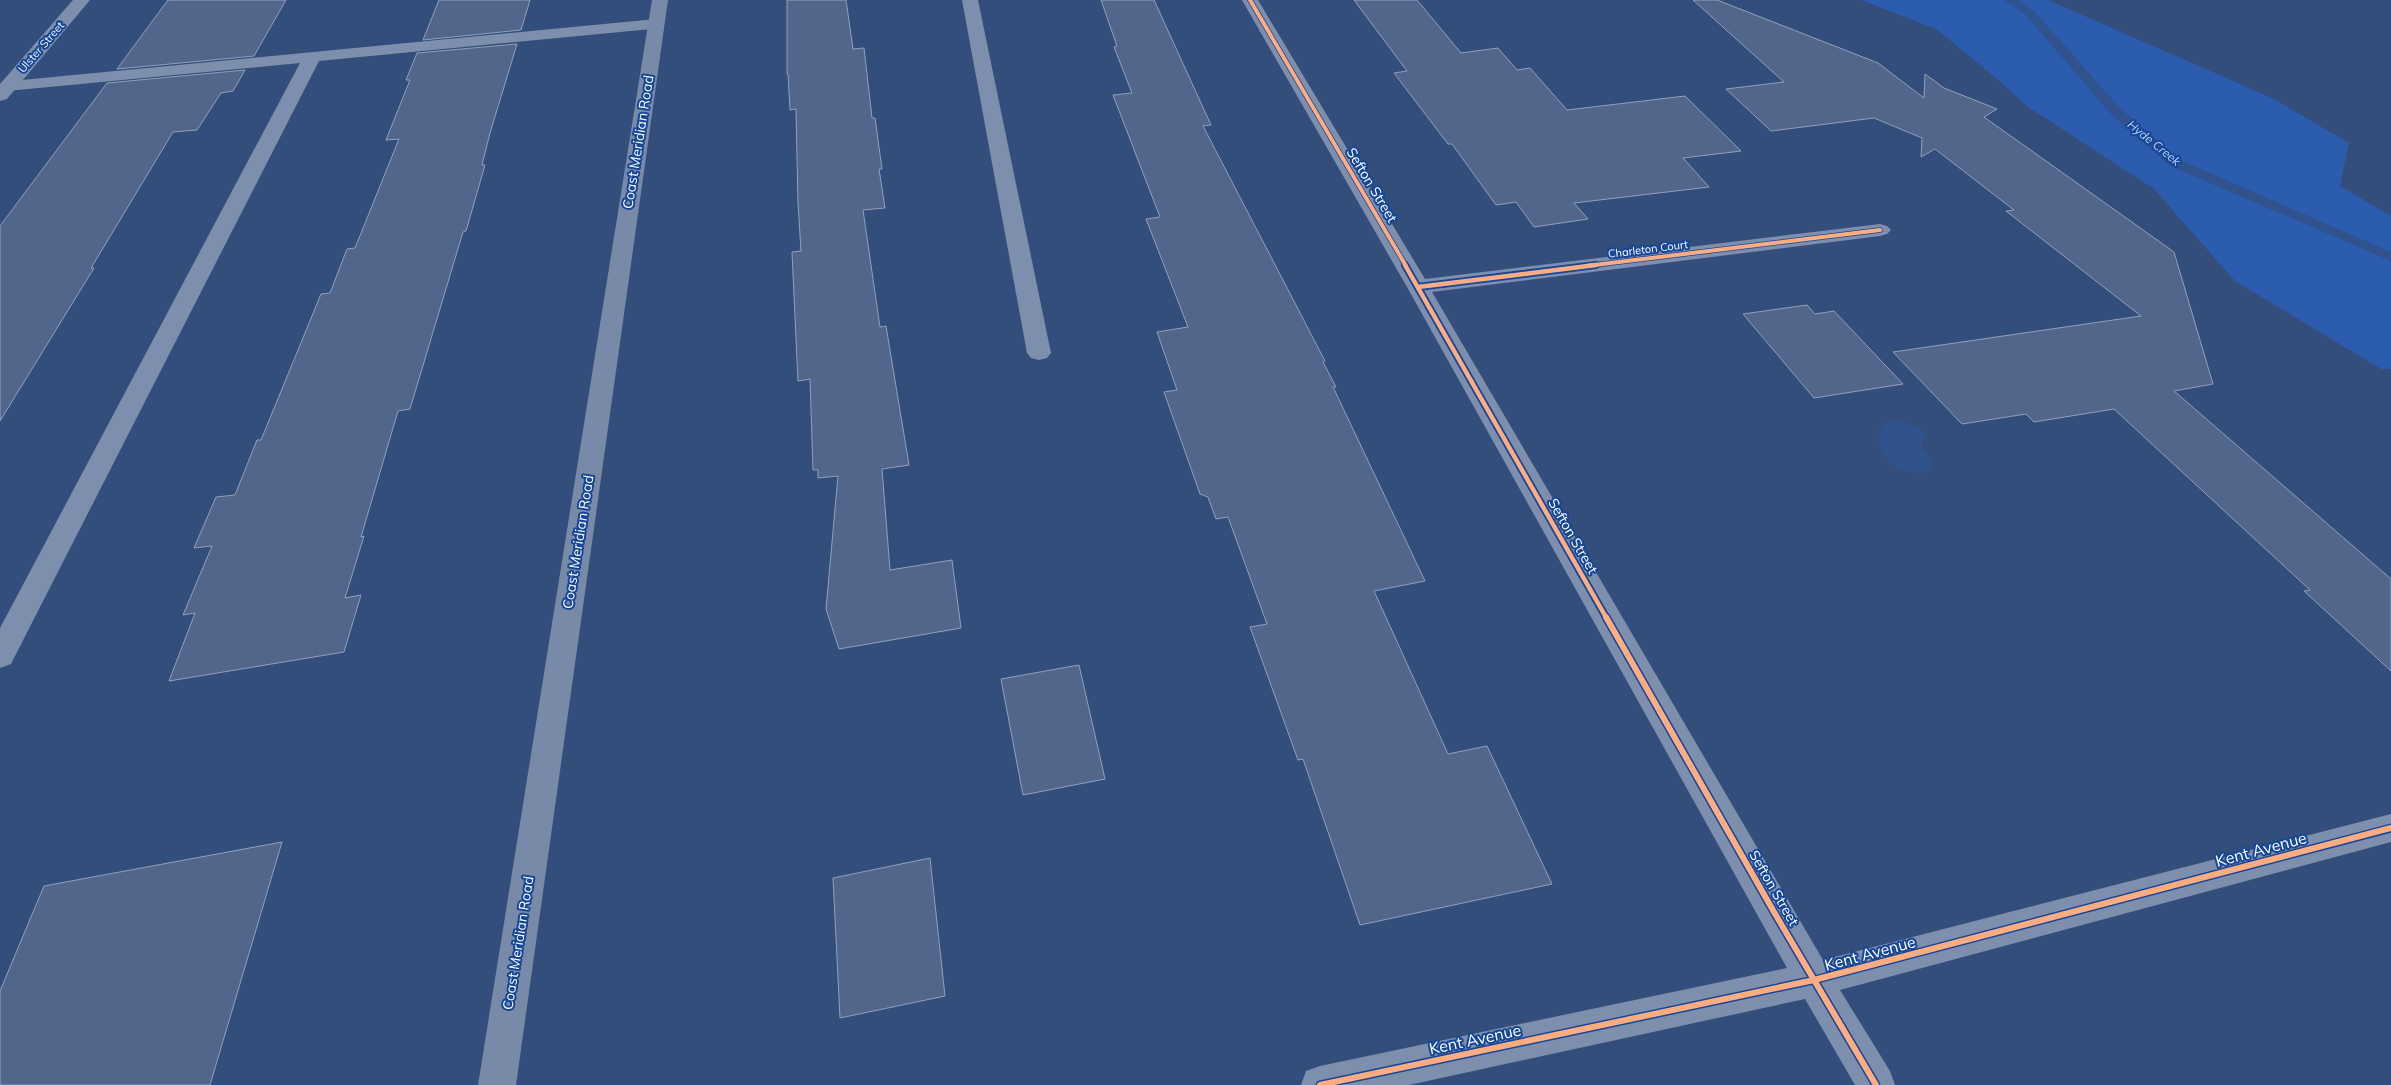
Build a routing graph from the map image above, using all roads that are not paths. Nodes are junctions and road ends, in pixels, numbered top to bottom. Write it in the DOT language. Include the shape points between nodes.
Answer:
graph roads {
  1 [pos="82,0"];
  2 [pos="970,0"];
  3 [pos="1250,0"];
  4 [pos="658,12"];
  5 [pos="313,56"];
  6 [pos="4,90"];
  7 [pos="1880,230"];
  8 [pos="1418,287"];
  9 [pos="1039,353"];
  10 [pos="0,656"];
  11 [pos="2391,828"];
  12 [pos="1814,980"];
  13 [pos="497,1085"];
  14 [pos="1320,1085"];
  15 [pos="1876,1085"];
  1 -- 6 [label="street, Ulster Street"];
  2 -- 9 [label="street"];
  3 -- 8 [label="street, Sefton Street"];
  4 -- 5 [label="street"];
  4 -- 13 [label="main road, Coast Meridian Road"];
  5 -- 6 [label="street"];
  5 -- 10 [label="street"];
  7 -- 8 [label="street, Charleton Court"];
  8 -- 12 [label="street, Sefton Street"];
  11 -- 12 [label="street, Kent Avenue"];
  12 -- 14 [label="street, Kent Avenue"];
  12 -- 15 [label="street, Sefton Street"];
}
